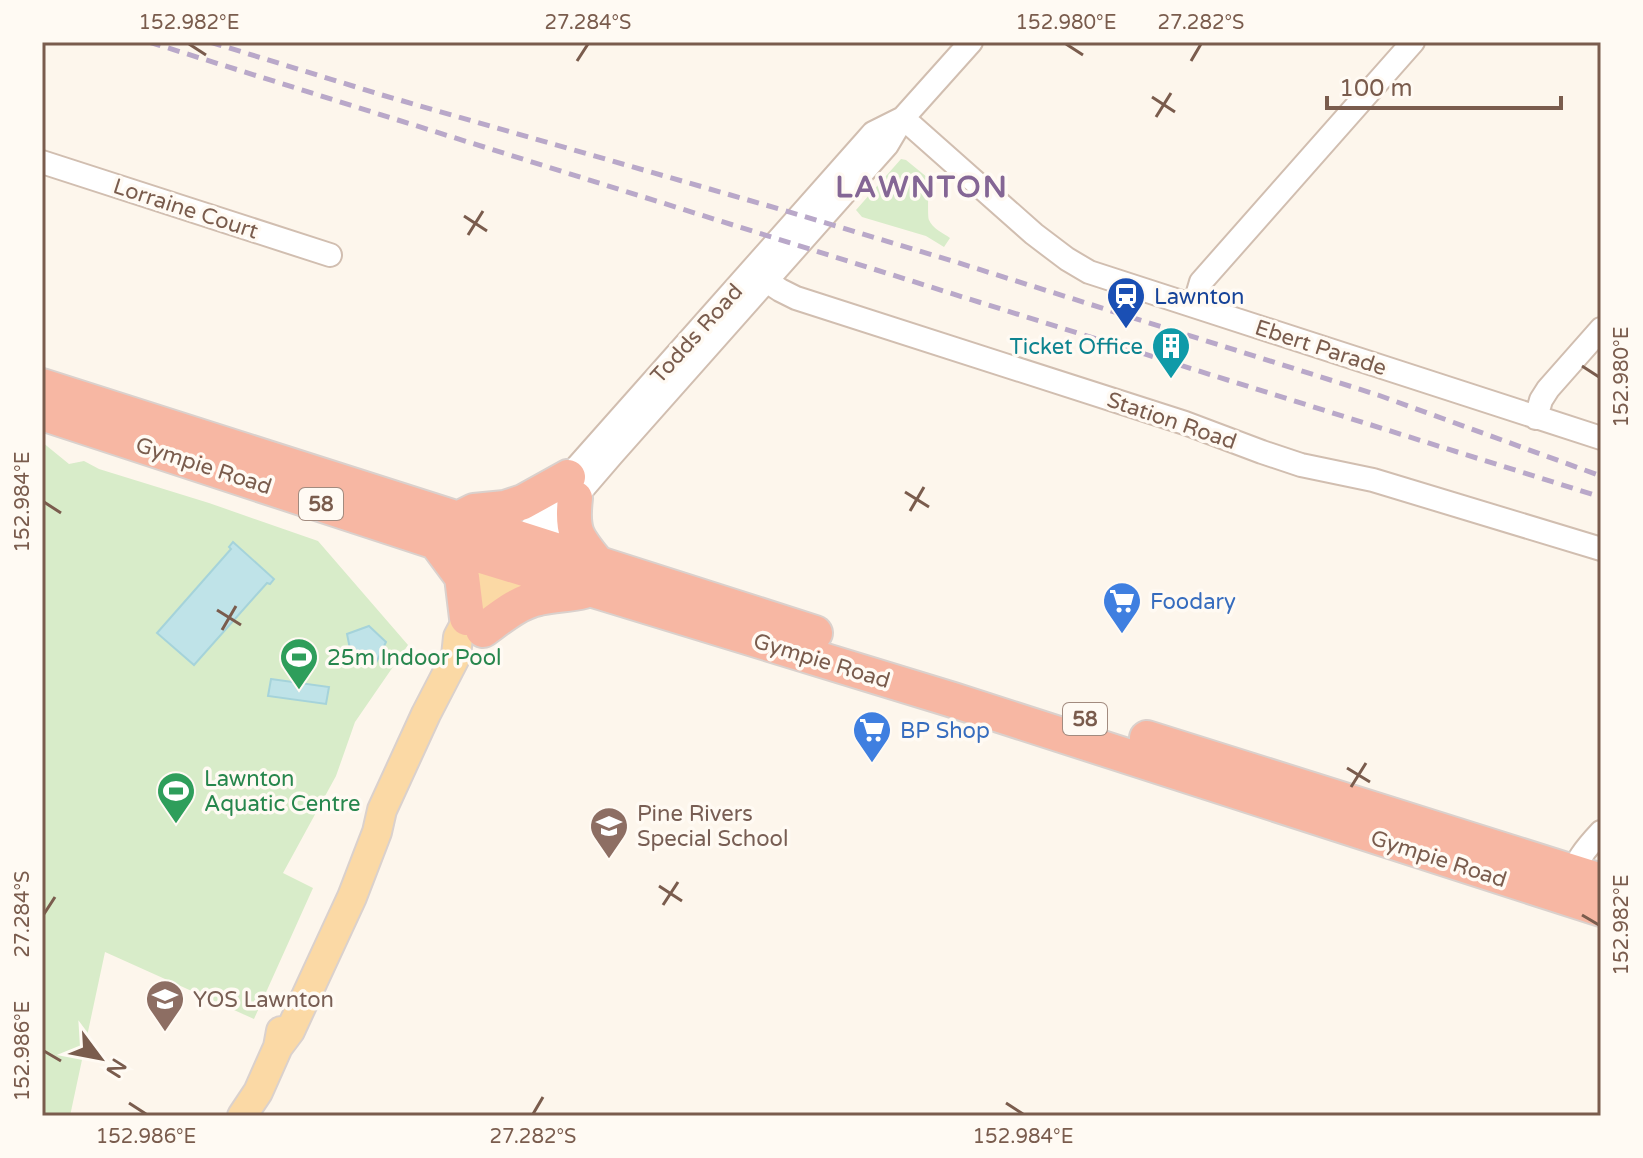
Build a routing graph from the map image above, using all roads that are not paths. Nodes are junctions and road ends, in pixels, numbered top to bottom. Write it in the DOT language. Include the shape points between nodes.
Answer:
graph roads {
  1 [pos="971,42"];
  2 [pos="1413,42"];
  3 [pos="903,118"];
  4 [pos="42,162"];
  5 [pos="330,255"];
  6 [pos="758,276"];
  7 [pos="1194,306"];
  8 [pos="1601,329"];
  9 [pos="42,386"];
  10 [pos="42,413"];
  11 [pos="1536,418"];
  12 [pos="1601,438"];
  13 [pos="571,488"];
  14 [pos="447,530"];
  15 [pos="1601,549"];
  16 [pos="522,554"];
  17 [pos="595,577"];
  18 [pos="475,624"];
  19 [pos="1601,832"];
  20 [pos="1580,884"];
  21 [pos="1601,909"];
  22 [pos="256,1104"];
  23 [pos="242,1116"];
  1 -- 3 [label="street, Todds Road"];
  2 -- 7 [label="street" via="1202,281"];
  3 -- 6 [label="street, Todds Road" via="873,133"];
  3 -- 7 [label="street, Ebert Parade" via="1067,259 1102,277"];
  4 -- 5 [label="street, Lorraine Court"];
  6 -- 13 [label="street, Todds Road"];
  6 -- 15 [label="street, Station Road" via="796,298 1301,465 1373,480"];
  7 -- 11 [label="street, Ebert Parade"];
  8 -- 11 [label="street" via="1548,389"];
  9 -- 14 [label="highway, Gympie Road / 58"];
  10 -- 14 [label="highway, Gympie Road / 58"];
  11 -- 12 [label="street, Ebert Parade"];
  13 -- 14 [label="highway" via="505,508 474,511"];
  13 -- 16 [label="street, Todds Road" via="556,496"];
  13 -- 17 [label="highway" via="575,531"];
  14 -- 16 [label="highway, Gympie Road / 58"];
  14 -- 18 [label="highway"];
  16 -- 17 [label="highway, Gympie Road / 58"];
  16 -- 18 [label="main road" via="485,586"];
  17 -- 18 [label="highway" via="567,596 530,600"];
  17 -- 20 [label="highway, Gympie Road / 58"];
  18 -- 22 [label="main road" via="458,637 456,656 324,916"];
  19 -- 20 [label="street" via="1578,859"];
  20 -- 21 [label="highway, Gympie Road / 58"];
  22 -- 23 [label="main road"];
}
